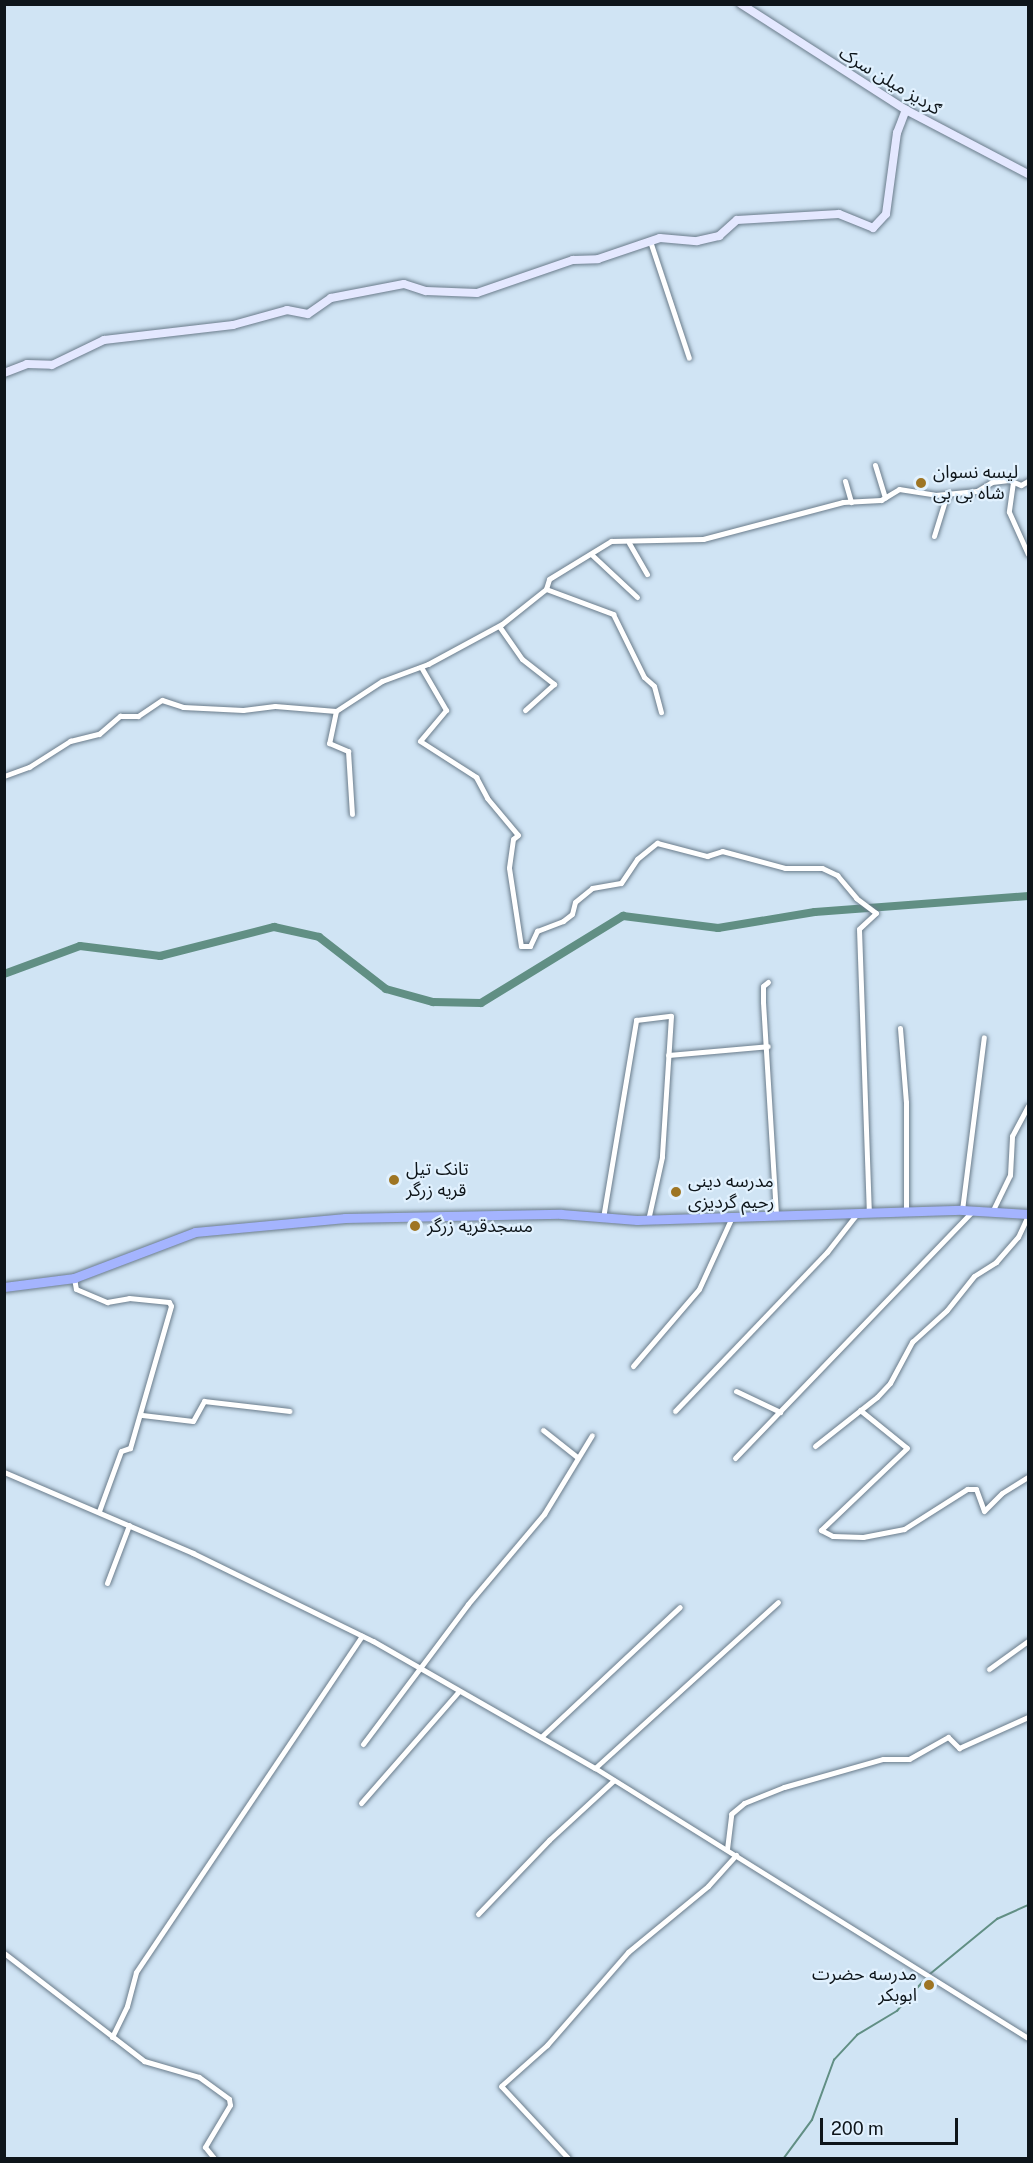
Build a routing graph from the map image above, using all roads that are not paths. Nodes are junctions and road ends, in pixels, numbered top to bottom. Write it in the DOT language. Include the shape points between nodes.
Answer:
graph roads {
  1 [pos="741,4"];
  2 [pos="906,110"];
  3 [pos="1029,174"];
  4 [pos="651,241"];
  5 [pos="688,358"];
  6 [pos="4,373"];
  7 [pos="875,465"];
  8 [pos="845,481"];
  9 [pos="1013,482"];
  10 [pos="1029,482"];
  11 [pos="1022,485"];
  12 [pos="1029,489"];
  13 [pos="947,494"];
  14 [pos="885,498"];
  15 [pos="851,502"];
  16 [pos="934,536"];
  17 [pos="629,543"];
  18 [pos="591,554"];
  19 [pos="1029,554"];
  20 [pos="646,574"];
  21 [pos="546,589"];
  22 [pos="637,597"];
  23 [pos="499,626"];
  24 [pos="421,667"];
  25 [pos="525,710"];
  26 [pos="336,711"];
  27 [pos="661,712"];
  28 [pos="4,776"];
  29 [pos="352,814"];
  30 [pos="768,982"];
  31 [pos="900,1028"];
  32 [pos="984,1037"];
  33 [pos="768,1046"];
  34 [pos="668,1055"];
  35 [pos="1029,1106"];
  36 [pos="962,1210"];
  37 [pos="973,1211"];
  38 [pos="992,1212"];
  39 [pos="906,1213"];
  40 [pos="856,1215"];
  41 [pos="869,1215"];
  42 [pos="1029,1215"];
  43 [pos="603,1218"];
  44 [pos="776,1218"];
  45 [pos="731,1219"];
  46 [pos="648,1220"];
  47 [pos="75,1278"];
  48 [pos="4,1287"];
  49 [pos="633,1366"];
  50 [pos="735,1391"];
  51 [pos="860,1410"];
  52 [pos="289,1411"];
  53 [pos="675,1411"];
  54 [pos="780,1412"];
  55 [pos="142,1415"];
  56 [pos="543,1430"];
  57 [pos="592,1435"];
  58 [pos="815,1446"];
  59 [pos="578,1457"];
  60 [pos="735,1458"];
  61 [pos="4,1472"];
  62 [pos="1029,1478"];
  63 [pos="99,1511"];
  64 [pos="129,1525"];
  65 [pos="107,1582"];
  66 [pos="778,1602"];
  67 [pos="680,1607"];
  68 [pos="362,1636"];
  69 [pos="1029,1641"];
  70 [pos="989,1669"];
  71 [pos="422,1670"];
  72 [pos="459,1691"];
  73 [pos="1029,1717"];
  74 [pos="540,1737"];
  75 [pos="363,1744"];
  76 [pos="595,1768"];
  77 [pos="614,1780"];
  78 [pos="361,1803"];
  79 [pos="727,1849"];
  80 [pos="736,1855"];
  81 [pos="478,1914"];
  82 [pos="4,1953"];
  83 [pos="112,2037"];
  84 [pos="1029,2038"];
  85 [pos="214,2158"];
  86 [pos="568,2158"];
  1 -- 2 [label="street, ګردیز میلن سرک"];
  2 -- 3 [label="street, ګردیز میلن سرک"];
  2 -- 4 [label="street" via="897,133 886,214 873,228 839,214 737,220 718,236 697,241"];
  4 -- 5 [label="street"];
  4 -- 6 [label="street" via="598,259 573,260 477,293 426,291 404,284 331,298 308,314 287,310 232,325 104,340 52,365 27,364"];
  7 -- 14 [label="street"];
  8 -- 15 [label="street"];
  9 -- 11 [label="street"];
  9 -- 13 [label="street" via="992,482 978,490"];
  9 -- 19 [label="street" via="1009,512"];
  10 -- 11 [label="street"];
  11 -- 12 [label="street"];
  13 -- 14 [label="street" via="905,489"];
  13 -- 16 [label="street"];
  14 -- 15 [label="street"];
  15 -- 17 [label="street" via="703,539"];
  17 -- 18 [label="street" via="611,541"];
  17 -- 20 [label="street"];
  18 -- 21 [label="street" via="549,579"];
  18 -- 22 [label="street"];
  21 -- 23 [label="street"];
  21 -- 27 [label="street" via="613,614 644,677 654,686"];
  23 -- 24 [label="street"];
  23 -- 25 [label="street" via="522,659 554,684"];
  24 -- 26 [label="street" via="382,681"];
  24 -- 41 [label="street" via="446,710 420,741 476,777 487,798 518,835 513,839 509,868 521,946 530,946 537,930 572,914 575,902 592,888 621,883 637,859 657,843 707,856 722,851 785,868 822,868 837,875 856,898 876,913 859,929"];
  26 -- 28 [label="street" via="275,706 243,710 183,707 162,700 138,716 120,716 99,734 70,741 29,767"];
  26 -- 29 [label="street" via="329,743 348,751"];
  30 -- 33 [label="street" via="763,986"];
  31 -- 39 [label="street" via="906,1102"];
  32 -- 36 [label="street"];
  33 -- 34 [label="street"];
  33 -- 44 [label="street"];
  34 -- 43 [label="street" via="671,1016 636,1020"];
  34 -- 46 [label="street" via="662,1157"];
  35 -- 38 [label="street" via="1012,1136 1010,1175"];
  36 -- 37 [label="highway"];
  36 -- 39 [label="highway"];
  37 -- 38 [label="highway"];
  37 -- 54 [label="street"];
  38 -- 42 [label="highway"];
  39 -- 41 [label="highway"];
  40 -- 41 [label="highway"];
  40 -- 44 [label="highway"];
  40 -- 53 [label="street" via="827,1252"];
  42 -- 51 [label="street" via="1018,1237 996,1262 974,1276 947,1310 912,1342 890,1383"];
  43 -- 46 [label="highway"];
  43 -- 47 [label="highway" via="442,1214 195,1232"];
  44 -- 45 [label="highway"];
  45 -- 46 [label="highway"];
  45 -- 49 [label="street" via="699,1288"];
  47 -- 48 [label="highway"];
  47 -- 55 [label="street" via="76,1289 107,1302 129,1298 171,1304"];
  50 -- 54 [label="street"];
  51 -- 58 [label="street"];
  51 -- 62 [label="street" via="907,1448 821,1530 833,1536 863,1537 904,1529 967,1489 975,1489 984,1511 1002,1492"];
  52 -- 55 [label="street" via="204,1401 193,1421"];
  54 -- 60 [label="street"];
  55 -- 63 [label="street" via="130,1448 121,1451"];
  56 -- 59 [label="street"];
  57 -- 59 [label="street"];
  59 -- 71 [label="street" via="544,1514 468,1604"];
  61 -- 63 [label="street"];
  63 -- 64 [label="street"];
  64 -- 65 [label="street"];
  64 -- 68 [label="street"];
  66 -- 76 [label="street"];
  67 -- 74 [label="street"];
  68 -- 71 [label="street"];
  68 -- 83 [label="street" via="136,1972 127,2006"];
  69 -- 70 [label="street"];
  71 -- 72 [label="street"];
  71 -- 75 [label="street"];
  72 -- 74 [label="street"];
  72 -- 78 [label="street"];
  73 -- 79 [label="street" via="959,1748 948,1737 909,1759 883,1759 784,1787 744,1803 731,1814"];
  74 -- 76 [label="street"];
  76 -- 77 [label="street"];
  77 -- 79 [label="street"];
  77 -- 81 [label="street"];
  79 -- 80 [label="street"];
  80 -- 84 [label="street"];
  80 -- 86 [label="street" via="708,1886 628,1952 547,2045 501,2086"];
  82 -- 83 [label="street"];
  83 -- 85 [label="street" via="144,2061 199,2077 229,2099 230,2105 205,2147"];
}
